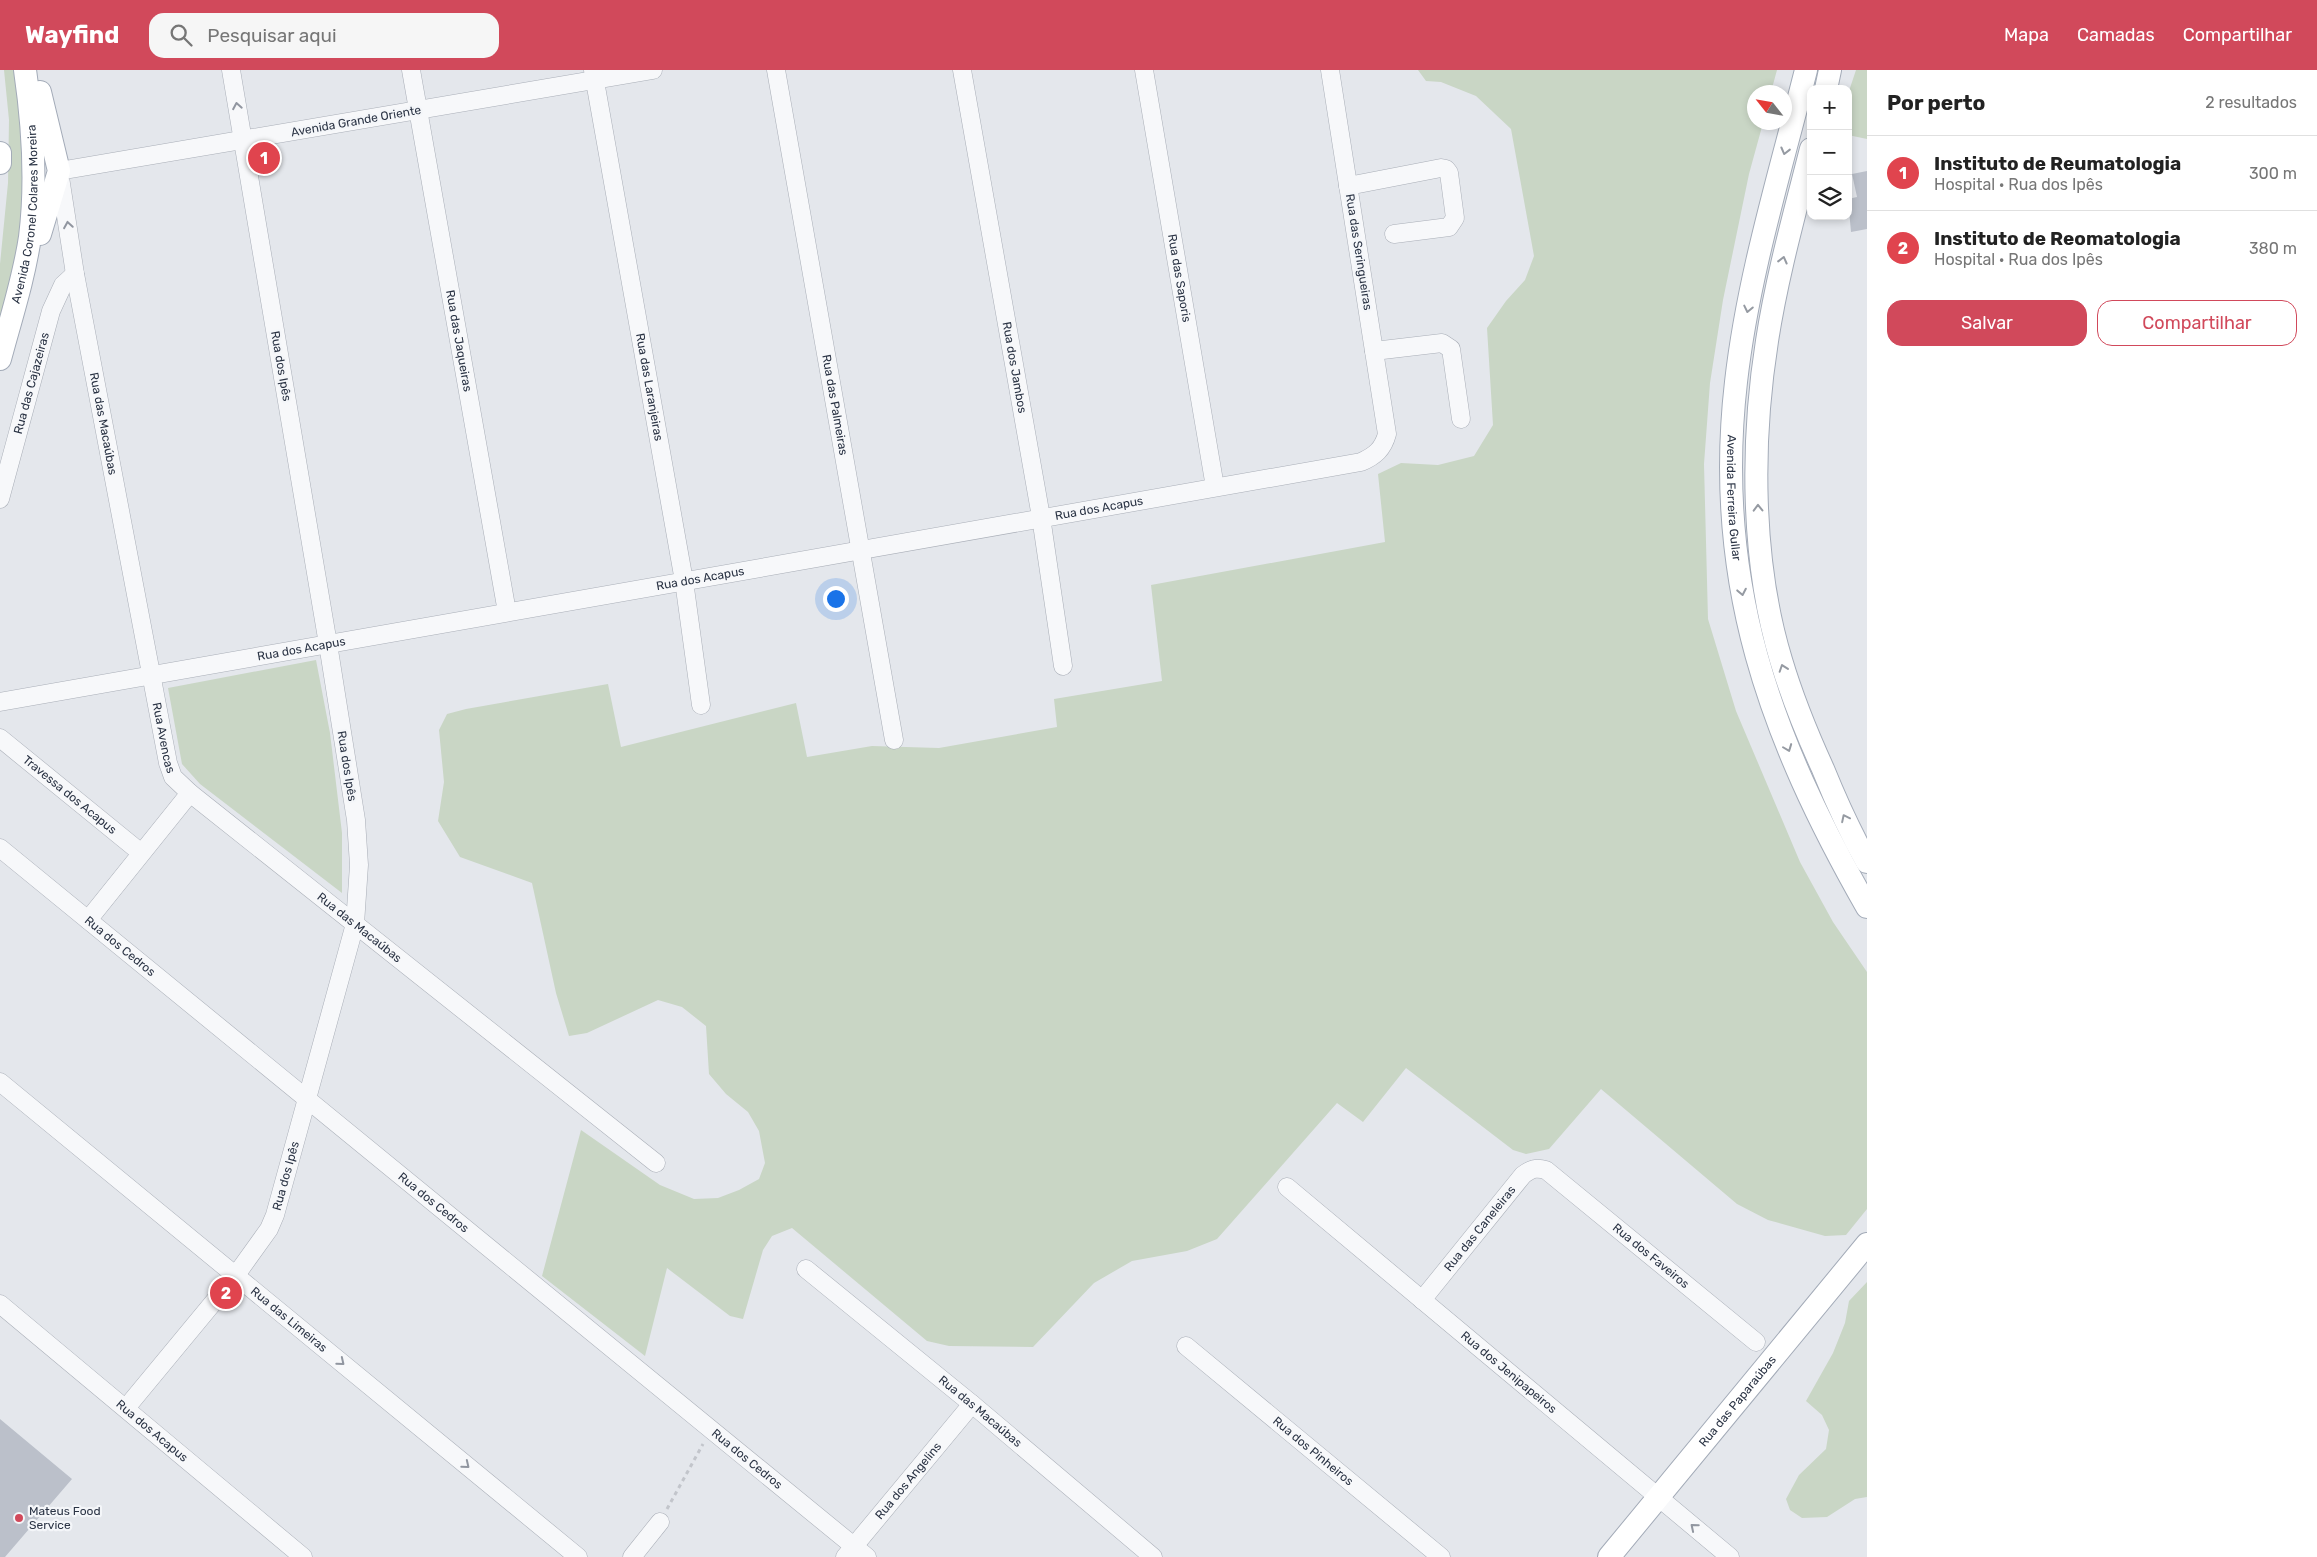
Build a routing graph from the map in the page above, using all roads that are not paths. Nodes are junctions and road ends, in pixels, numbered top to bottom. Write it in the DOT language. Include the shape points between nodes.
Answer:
graph roads {
  1 [pos="25,70"];
  2 [pos="31,70"];
  3 [pos="231,70"];
  4 [pos="411,70"];
  5 [pos="653,70"];
  6 [pos="776,70"];
  7 [pos="962,70"];
  8 [pos="1144,70"];
  9 [pos="1330,70"];
  10 [pos="1806,70"];
  11 [pos="1830,70"];
  12 [pos="594,75"];
  13 [pos="1827,85"];
  14 [pos="418,110"];
  15 [pos="243,141"];
  16 [pos="0,153"];
  17 [pos="0,163"];
  18 [pos="1807,165"];
  19 [pos="59,171"];
  20 [pos="1348,186"];
  21 [pos="1394,234"];
  22 [pos="75,274"];
  23 [pos="19,291"];
  24 [pos="1374,351"];
  25 [pos="0,358"];
  26 [pos="1461,419"];
  27 [pos="1387,434"];
  28 [pos="1215,487"];
  29 [pos="0,499"];
  30 [pos="1041,518"];
  31 [pos="862,549"];
  32 [pos="684,581"];
  33 [pos="507,612"];
  34 [pos="328,644"];
  35 [pos="1062,666"];
  36 [pos="153,675"];
  37 [pos="0,702"];
  38 [pos="701,705"];
  39 [pos="0,738"];
  40 [pos="894,740"];
  41 [pos="190,793"];
  42 [pos="0,848"];
  43 [pos="140,852"];
  44 [pos="1867,862"];
  45 [pos="1867,908"];
  46 [pos="88,920"];
  47 [pos="355,924"];
  48 [pos="0,1082"];
  49 [pos="308,1100"];
  50 [pos="656,1163"];
  51 [pos="1546,1170"];
  52 [pos="1287,1187"];
  53 [pos="1867,1244"];
  54 [pos="806,1269"];
  55 [pos="236,1275"];
  56 [pos="1422,1300"];
  57 [pos="0,1304"];
  58 [pos="1756,1342"];
  59 [pos="1186,1346"];
  60 [pos="972,1404"];
  61 [pos="126,1408"];
  62 [pos="1659,1496"];
  63 [pos="660,1522"];
  64 [pos="855,1553"];
  65 [pos="303,1557"];
  66 [pos="578,1557"];
  67 [pos="632,1557"];
  68 [pos="1153,1557"];
  69 [pos="1441,1557"];
  70 [pos="1609,1557"];
  71 [pos="1730,1557"];
  1 -- 23 [label="main road, Avenida Coronel Colares Moreira" via="32,127 34,185 30,237"];
  2 -- 19 [label="main road" via="40,90"];
  15 -- 3 [label="street, Rua dos Ipês, one-way"];
  4 -- 14 [label="street, Rua das Jaqueiras"];
  5 -- 12 [label="street, Avenida Grande Oriente"];
  6 -- 31 [label="street, Rua das Palmeiras"];
  7 -- 30 [label="street, Rua dos Jambos"];
  8 -- 28 [label="street, Rua das Saporis"];
  9 -- 20 [label="street, Rua das Seringueiras"];
  10 -- 45 [label="main road, Avenida Ferreira Gullar, one-way" via="1745,322 1731,450 1731,518 1749,630 1766,691 1827,836"];
  11 -- 13 [label="main road"];
  12 -- 14 [label="street, Avenida Grande Oriente"];
  12 -- 32 [label="street, Rua das Laranjeiras"];
  14 -- 15 [label="street, Avenida Grande Oriente"];
  14 -- 33 [label="street, Rua das Jaqueiras"];
  15 -- 19 [label="street, Avenida Grande Oriente"];
  15 -- 34 [label="street, Rua dos Ipês"];
  16 -- 17 [label="main road"];
  44 -- 18 [label="main road, Avenida Ferreira Gullar, one-way" via="1810,740 1780,659 1758,525 1760,405 1767,342 1779,276"];
  22 -- 19 [label="street, Rua das Macaúbas, one-way"];
  19 -- 23 [label="main road"];
  20 -- 21 [label="street" via="1446,169 1454,209 1453,223 1449,227"];
  20 -- 24 [label="street, Rua das Seringueiras"];
  22 -- 29 [label="street, Rua das Cajazeiras" via="63,285 51,311"];
  22 -- 36 [label="street, Rua das Macaúbas"];
  23 -- 25 [label="main road, Avenida Coronel Colares Moreira"];
  24 -- 26 [label="street" via="1448,345"];
  24 -- 27 [label="street, Rua das Seringueiras"];
  27 -- 28 [label="street, Rua dos Acapus" via="1378,452 1361,462"];
  28 -- 30 [label="street, Rua dos Acapus"];
  30 -- 31 [label="street, Rua dos Acapus"];
  30 -- 35 [label="street, Rua dos Jambos"];
  31 -- 32 [label="street, Rua dos Acapus"];
  31 -- 40 [label="street, Rua das Palmeiras"];
  32 -- 33 [label="street, Rua dos Acapus"];
  32 -- 38 [label="street, Rua das Laranjeiras"];
  33 -- 34 [label="street, Rua dos Acapus"];
  34 -- 36 [label="street, Rua dos Acapus"];
  34 -- 47 [label="street, Rua dos Ipês" via="356,820 359,865"];
  36 -- 37 [label="street, Rua dos Acapus"];
  36 -- 41 [label="street, Rua Avencas" via="168,763 174,776"];
  39 -- 43 [label="street, Travessa dos Acapus"];
  41 -- 43 [label="street"];
  41 -- 47 [label="street, Rua das Macaúbas"];
  42 -- 46 [label="street, Rua dos Cedros"];
  43 -- 46 [label="street"];
  46 -- 49 [label="street, Rua dos Cedros"];
  47 -- 49 [label="street, Rua dos Ipês"];
  47 -- 50 [label="street, Rua das Macaúbas"];
  48 -- 55 [label="street, Rua das Limeiras"];
  49 -- 55 [label="street, Rua dos Ipês" via="275,1215 269,1229"];
  49 -- 64 [label="street, Rua dos Cedros" via="711,1429"];
  51 -- 56 [label="street, Rua das Caneleiras" via="1534,1168 1523,1175"];
  51 -- 58 [label="street, Rua dos Faveiros"];
  52 -- 56 [label="street, Rua dos Jenipapeiros"];
  53 -- 62 [label="main road, Rua das Paparaúbas"];
  54 -- 60 [label="street, Rua das Macaúbas"];
  55 -- 61 [label="street, Rua dos Ipês"];
  55 -- 66 [label="street, Rua das Limeiras, one-way"];
  56 -- 62 [label="street, Rua dos Jenipapeiros"];
  57 -- 61 [label="street, Rua dos Acapus"];
  59 -- 69 [label="street, Rua dos Pinheiros"];
  60 -- 64 [label="street, Rua dos Angelins"];
  60 -- 68 [label="street, Rua das Macaúbas"];
  61 -- 65 [label="street, Rua dos Acapus"];
  62 -- 70 [label="main road, Rua das Paparaúbas"];
  71 -- 62 [label="street, Rua dos Jenipapeiros, one-way"];
  63 -- 67 [label="street"];
}
